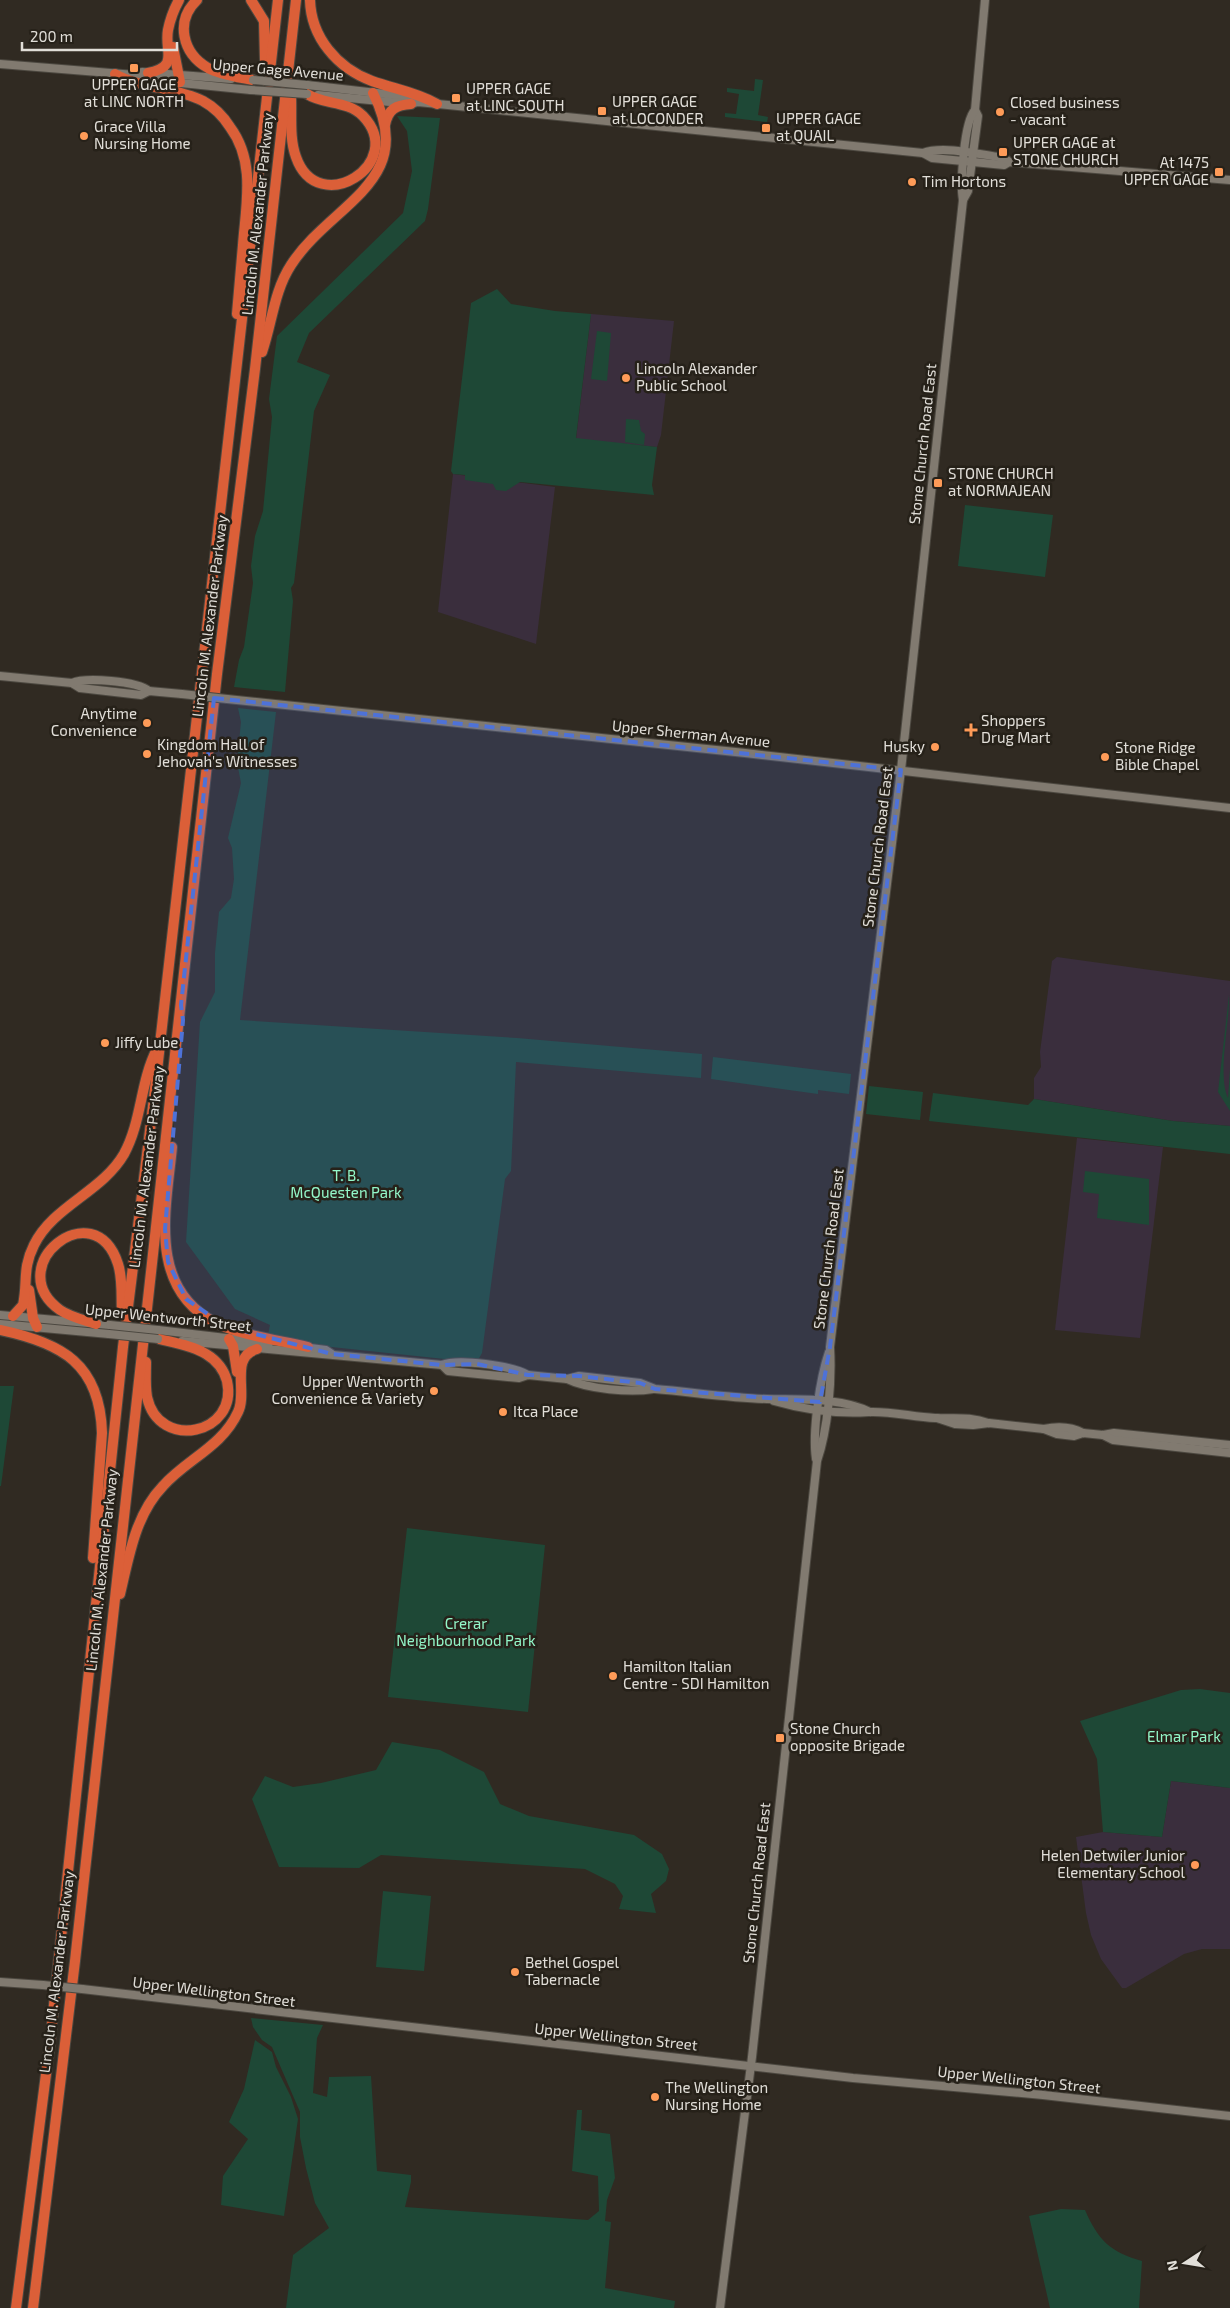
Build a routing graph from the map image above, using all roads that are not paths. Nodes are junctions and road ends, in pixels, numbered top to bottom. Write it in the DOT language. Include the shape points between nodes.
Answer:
graph roads {
  1 [pos="179,0"];
  2 [pos="197,0"];
  3 [pos="251,0"];
  4 [pos="278,0"];
  5 [pos="296,0"];
  6 [pos="310,0"];
  7 [pos="985,0"];
  8 [pos="170,23"];
  9 [pos="0,64"];
  10 [pos="289,67"];
  11 [pos="148,73"];
  12 [pos="115,74"];
  13 [pos="135,76"];
  14 [pos="180,79"];
  15 [pos="252,85"];
  16 [pos="307,90"];
  17 [pos="375,97"];
  18 [pos="414,103"];
  19 [pos="437,104"];
  20 [pos="385,125"];
  21 [pos="264,132"];
  22 [pos="969,157"];
  23 [pos="1230,180"];
  24 [pos="255,369"];
  25 [pos="236,378"];
  26 [pos="0,676"];
  27 [pos="901,770"];
  28 [pos="1230,808"];
  29 [pos="181,1004"];
  30 [pos="159,1046"];
  31 [pos="30,1254"];
  32 [pos="145,1308"];
  33 [pos="0,1315"];
  34 [pos="13,1316"];
  35 [pos="35,1322"];
  36 [pos="0,1324"];
  37 [pos="96,1324"];
  38 [pos="0,1330"];
  39 [pos="158,1336"];
  40 [pos="231,1343"];
  41 [pos="122,1347"];
  42 [pos="308,1347"];
  43 [pos="257,1349"];
  44 [pos="332,1354"];
  45 [pos="823,1406"];
  46 [pos="230,1426"];
  47 [pos="1103,1435"];
  48 [pos="1230,1444"];
  49 [pos="1230,1453"];
  50 [pos="112,1615"];
  51 [pos="89,1654"];
  52 [pos="0,1982"];
  53 [pos="751,2066"];
  54 [pos="1230,2116"];
  55 [pos="16,2308"];
  56 [pos="33,2308"];
  57 [pos="720,2308"];
  1 -- 8 [label="highway"];
  2 -- 15 [label="highway" via="188,10 184,26 184,37 191,52 209,69"];
  3 -- 21 [label="highway" via="260,12 265,31"];
  4 -- 21 [label="highway, Lincoln M. Alexander Parkway"];
  5 -- 10 [label="highway, Lincoln M. Alexander Parkway"];
  6 -- 19 [label="highway" via="317,33 328,51 349,69 372,81 418,94"];
  7 -- 22 [label="main road, Stone Church Road East" via="975,110 978,116"];
  8 -- 11 [label="highway" via="166,66"];
  8 -- 14 [label="highway"];
  9 -- 12 [label="main road, Upper Gage Avenue"];
  10 -- 16 [label="highway" via="293,147 301,168 316,181 329,185 351,182 370,164 374,135 370,124 344,104"];
  10 -- 24 [label="highway, Lincoln M. Alexander Parkway"];
  11 -- 13 [label="main road, Upper Gage Avenue"];
  11 -- 14 [label="main road, Upper Gage Avenue"];
  12 -- 13 [label="main road, Upper Gage Avenue"];
  12 -- 25 [label="highway" via="125,80 159,87 212,106 242,147 248,182 233,360"];
  13 -- 14 [label="main road, Upper Gage Avenue" via="141,79"];
  14 -- 15 [label="main road, Upper Gage Avenue"];
  15 -- 16 [label="main road, Upper Gage Avenue, bridge"];
  16 -- 17 [label="main road, Upper Gage Avenue"];
  17 -- 18 [label="main road, Upper Gage Avenue"];
  17 -- 20 [label="highway"];
  18 -- 19 [label="main road, Upper Gage Avenue"];
  18 -- 20 [label="highway" via="392,109"];
  19 -- 22 [label="main road, Upper Gage Avenue" via="924,153 932,158"];
  20 -- 24 [label="highway" via="386,148 380,170 312,238 291,266 275,302"];
  21 -- 25 [label="highway, Lincoln M. Alexander Parkway"];
  22 -- 23 [label="main road, Upper Gage Avenue"];
  22 -- 27 [label="main road, Stone Church Road East" via="961,190 963,200"];
  24 -- 29 [label="highway, Lincoln M. Alexander Parkway"];
  25 -- 30 [label="highway, Lincoln M. Alexander Parkway"];
  26 -- 27 [label="main road, Upper Sherman Avenue, bridge" via="72,683 80,688 140,695 149,691 182,694"];
  27 -- 28 [label="main road, Upper Sherman Avenue"];
  27 -- 45 [label="main road, Stone Church Road East" via="830,1347 824,1366"];
  29 -- 32 [label="highway, Lincoln M. Alexander Parkway"];
  29 -- 42 [label="highway" via="183,1020 165,1230 171,1274 186,1299 216,1323"];
  30 -- 31 [label="highway" via="150,1062 137,1119 124,1153 101,1182 41,1233"];
  30 -- 41 [label="highway, Lincoln M. Alexander Parkway"];
  31 -- 34 [label="highway" via="25,1269 23,1305"];
  31 -- 35 [label="highway" via="28,1279"];
  32 -- 39 [label="highway" via="146,1388 153,1412 176,1429 190,1431 205,1427 220,1414 226,1402 228,1387 224,1373 202,1352"];
  32 -- 50 [label="highway, Lincoln M. Alexander Parkway"];
  33 -- 34 [label="main road, Upper Wentworth Street"];
  34 -- 35 [label="main road, Upper Wentworth Street"];
  35 -- 36 [label="main road, Upper Wentworth Street"];
  35 -- 37 [label="main road, Upper Wentworth Street"];
  35 -- 39 [label="main road, Upper Wentworth Street, bridge" via="108,1334"];
  37 -- 39 [label="main road, Upper Wentworth Street, bridge"];
  37 -- 41 [label="highway" via="59,1310 48,1300 39,1281 43,1254 54,1242 69,1235 93,1236 106,1244 114,1255 120,1271"];
  38 -- 51 [label="highway" via="38,1339 66,1353 89,1379 98,1402 102,1434 87,1636"];
  39 -- 40 [label="main road, Upper Wentworth Street"];
  40 -- 42 [label="main road, Upper Wentworth Street"];
  40 -- 43 [label="main road, Upper Wentworth Street"];
  40 -- 46 [label="highway" via="238,1387"];
  41 -- 51 [label="highway, Lincoln M. Alexander Parkway"];
  42 -- 44 [label="main road, Upper Wentworth Street"];
  43 -- 44 [label="main road, Upper Wentworth Street"];
  43 -- 46 [label="highway" via="247,1353 242,1360 241,1404"];
  44 -- 45 [label="main road, Upper Wentworth Street" via="442,1365 448,1371 519,1378 528,1375 568,1379 579,1376 768,1400 792,1398"];
  45 -- 47 [label="main road, Upper Wentworth Street" via="857,1414 870,1412 976,1419 1044,1429 1057,1426 1074,1428 1083,1433"];
  45 -- 53 [label="main road, Stone Church Road East" via="822,1446 817,1461"];
  46 -- 50 [label="highway" via="212,1446 162,1486 148,1505 136,1532 119,1600"];
  47 -- 48 [label="main road, Upper Wentworth Street" via="1114,1433"];
  47 -- 49 [label="main road, Upper Wentworth Street" via="1113,1440"];
  50 -- 56 [label="highway, Lincoln M. Alexander Parkway"];
  51 -- 55 [label="highway, Lincoln M. Alexander Parkway" via="50,2043"];
  52 -- 53 [label="main road, Upper Wellington Street, bridge"];
  53 -- 54 [label="main road, Upper Wellington Street"];
  53 -- 57 [label="main road, Stone Church Road East"];
}
